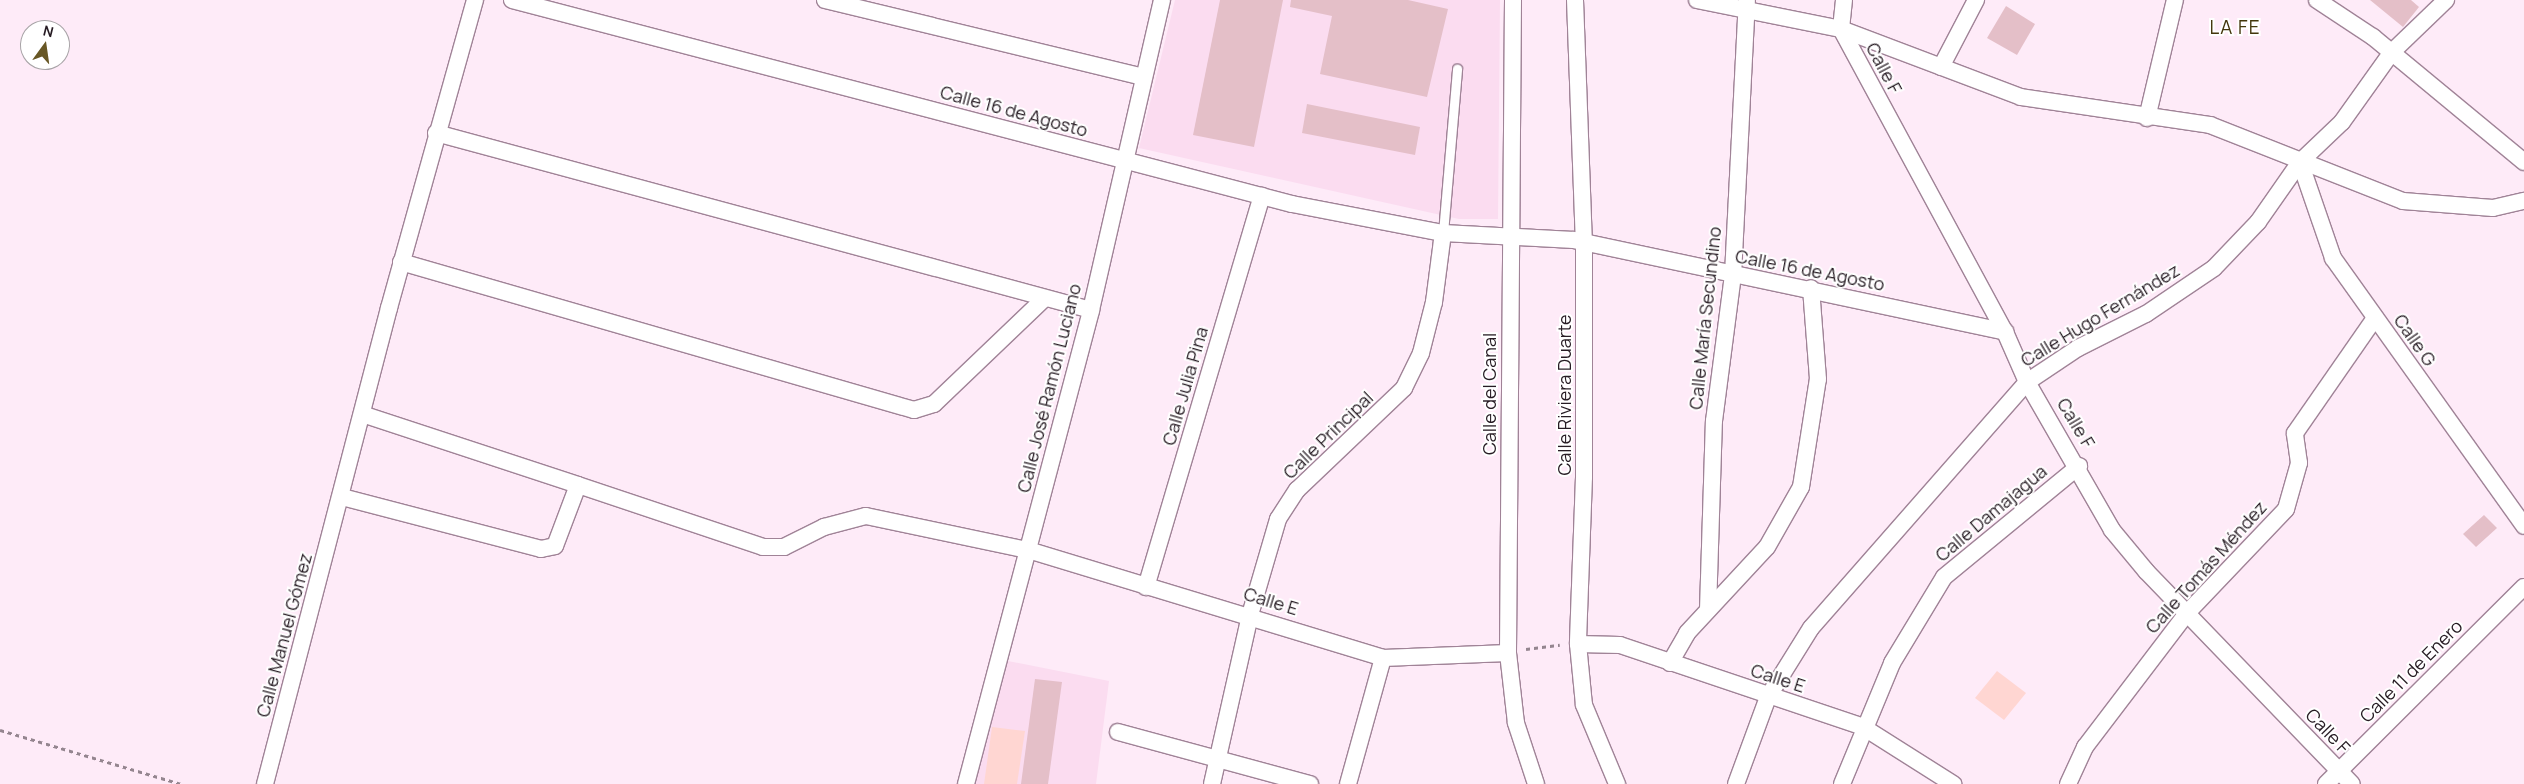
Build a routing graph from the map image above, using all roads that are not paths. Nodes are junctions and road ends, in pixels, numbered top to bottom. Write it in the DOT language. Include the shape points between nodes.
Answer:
graph roads {
  1 [pos="475,0"];
  2 [pos="512,0"];
  3 [pos="825,0"];
  4 [pos="1162,0"];
  5 [pos="1514,0"];
  6 [pos="1575,0"];
  7 [pos="1697,0"];
  8 [pos="1844,0"];
  9 [pos="1976,0"];
  10 [pos="2175,0"];
  11 [pos="2317,0"];
  12 [pos="2446,0"];
  13 [pos="1747,5"];
  14 [pos="1841,29"];
  15 [pos="2392,52"];
  16 [pos="1941,67"];
  17 [pos="1457,69"];
  18 [pos="1143,77"];
  19 [pos="2147,118"];
  20 [pos="436,134"];
  21 [pos="1123,160"];
  22 [pos="2300,162"];
  23 [pos="2524,162"];
  24 [pos="1262,196"];
  25 [pos="2524,201"];
  26 [pos="1443,234"];
  27 [pos="1514,238"];
  28 [pos="1579,241"];
  29 [pos="401,262"];
  30 [pos="1733,274"];
  31 [pos="1811,288"];
  32 [pos="1045,298"];
  33 [pos="1091,310"];
  34 [pos="2375,318"];
  35 [pos="2005,332"];
  36 [pos="2027,382"];
  37 [pos="362,414"];
  38 [pos="2079,466"];
  39 [pos="578,485"];
  40 [pos="342,497"];
  41 [pos="2524,526"];
  42 [pos="1028,550"];
  43 [pos="1146,587"];
  44 [pos="2524,587"];
  45 [pos="1708,610"];
  46 [pos="2188,612"];
  47 [pos="1250,615"];
  48 [pos="1572,644"];
  49 [pos="1512,652"];
  50 [pos="1382,658"];
  51 [pos="1670,662"];
  52 [pos="1768,697"];
  53 [pos="1864,727"];
  54 [pos="1118,732"];
  55 [pos="1219,758"];
  56 [pos="2339,771"];
  57 [pos="265,784"];
  58 [pos="966,784"];
  59 [pos="1212,784"];
  60 [pos="1310,784"];
  61 [pos="1348,784"];
  62 [pos="1536,784"];
  63 [pos="1617,784"];
  64 [pos="1736,784"];
  65 [pos="1842,784"];
  66 [pos="1953,784"];
  67 [pos="2068,784"];
  68 [pos="2326,784"];
  69 [pos="2352,784"];
  1 -- 20 [label="street, Calle Manuel Gómez"];
  2 -- 21 [label="street, Calle 16 de Agosto"];
  3 -- 18 [label="street"];
  4 -- 18 [label="street, Calle José Ramón Luciano"];
  5 -- 27 [label="street, Calle del Canal"];
  6 -- 28 [label="street, Calle Riviera Duarte"];
  7 -- 13 [label="street"];
  8 -- 14 [label="street"];
  9 -- 16 [label="street"];
  10 -- 19 [label="street"];
  11 -- 15 [label="street"];
  12 -- 15 [label="street, Calle Hugo Fernández"];
  13 -- 14 [label="street"];
  13 -- 30 [label="street, Calle María Secundino"];
  14 -- 16 [label="street"];
  14 -- 35 [label="street, Calle F"];
  15 -- 22 [label="street, Calle Hugo Fernández" via="2342,122"];
  15 -- 23 [label="street"];
  16 -- 19 [label="street" via="2021,97"];
  17 -- 26 [label="lane"];
  18 -- 21 [label="street, Calle José Ramón Luciano"];
  19 -- 22 [label="street" via="2210,125"];
  20 -- 29 [label="street, Calle Manuel Gómez"];
  20 -- 32 [label="street"];
  21 -- 24 [label="street, Calle 16 de Agosto"];
  21 -- 33 [label="street, Calle José Ramón Luciano"];
  22 -- 25 [label="street" via="2403,201 2493,208"];
  22 -- 34 [label="street, Calle G" via="2334,258"];
  22 -- 36 [label="street, Calle Hugo Fernández" via="2258,222 2214,268 2146,314 2078,348"];
  24 -- 26 [label="street, Calle 16 de Agosto"];
  24 -- 43 [label="street, Calle Julia Pina"];
  26 -- 27 [label="street, Calle 16 de Agosto"];
  26 -- 47 [label="street, Calle Principal" via="1434,302 1421,354 1404,388 1297,490 1278,519"];
  27 -- 28 [label="street, Calle 16 de Agosto"];
  27 -- 49 [label="street, Calle del Canal"];
  28 -- 30 [label="street, Calle 16 de Agosto"];
  28 -- 48 [label="street, Calle Riviera Duarte" via="1584,477"];
  29 -- 32 [label="street" via="914,410 934,404"];
  29 -- 37 [label="street, Calle Manuel Gómez"];
  30 -- 31 [label="street, Calle 16 de Agosto"];
  30 -- 45 [label="street, Calle María Secundino" via="1714,421"];
  31 -- 35 [label="street, Calle 16 de Agosto"];
  31 -- 45 [label="street" via="1818,379 1801,487 1767,547"];
  32 -- 33 [label="street"];
  33 -- 42 [label="street, Calle José Ramón Luciano"];
  34 -- 41 [label="street, Calle G"];
  34 -- 46 [label="street, Calle Tomás Méndez" via="2295,433 2299,463 2286,509"];
  35 -- 36 [label="street, Calle F"];
  36 -- 38 [label="street, Calle F"];
  36 -- 52 [label="street, Calle Hugo Fernández" via="1811,628"];
  37 -- 39 [label="street, Calle E"];
  37 -- 40 [label="street, Calle Manuel Gómez"];
  38 -- 46 [label="street, Calle F" via="2112,530 2146,571"];
  38 -- 53 [label="street, Calle Damajagua" via="1944,577 1892,663"];
  39 -- 40 [label="street" via="555,546 542,549"];
  39 -- 42 [label="street, Calle E" via="763,547 784,547 824,527 866,516"];
  40 -- 57 [label="street, Calle Manuel Gómez"];
  42 -- 43 [label="street, Calle E"];
  42 -- 58 [label="street, Calle José Ramón Luciano"];
  43 -- 47 [label="street, Calle E"];
  44 -- 56 [label="street, Calle 11 de Enero"];
  45 -- 51 [label="street" via="1687,633"];
  46 -- 56 [label="street, Calle F"];
  46 -- 67 [label="street, Calle Tomás Méndez" via="2086,747"];
  47 -- 50 [label="street, Calle E"];
  47 -- 55 [label="street, Calle Principal"];
  48 -- 51 [label="street, Calle E" via="1620,645"];
  48 -- 63 [label="street, Calle Riviera Duarte" via="1584,705"];
  49 -- 50 [label="street, Calle E"];
  49 -- 62 [label="street, Calle del Canal" via="1516,723"];
  50 -- 61 [label="street"];
  51 -- 52 [label="street, Calle E"];
  52 -- 53 [label="street, Calle E"];
  52 -- 64 [label="street, Calle Hugo Fernández"];
  53 -- 65 [label="street, Calle Damajagua"];
  53 -- 66 [label="street, Calle E"];
  54 -- 55 [label="street"];
  55 -- 59 [label="street, Calle Principal"];
  55 -- 60 [label="street"];
  56 -- 68 [label="street, Calle 11 de Enero"];
  56 -- 69 [label="street, Calle F"];
}
